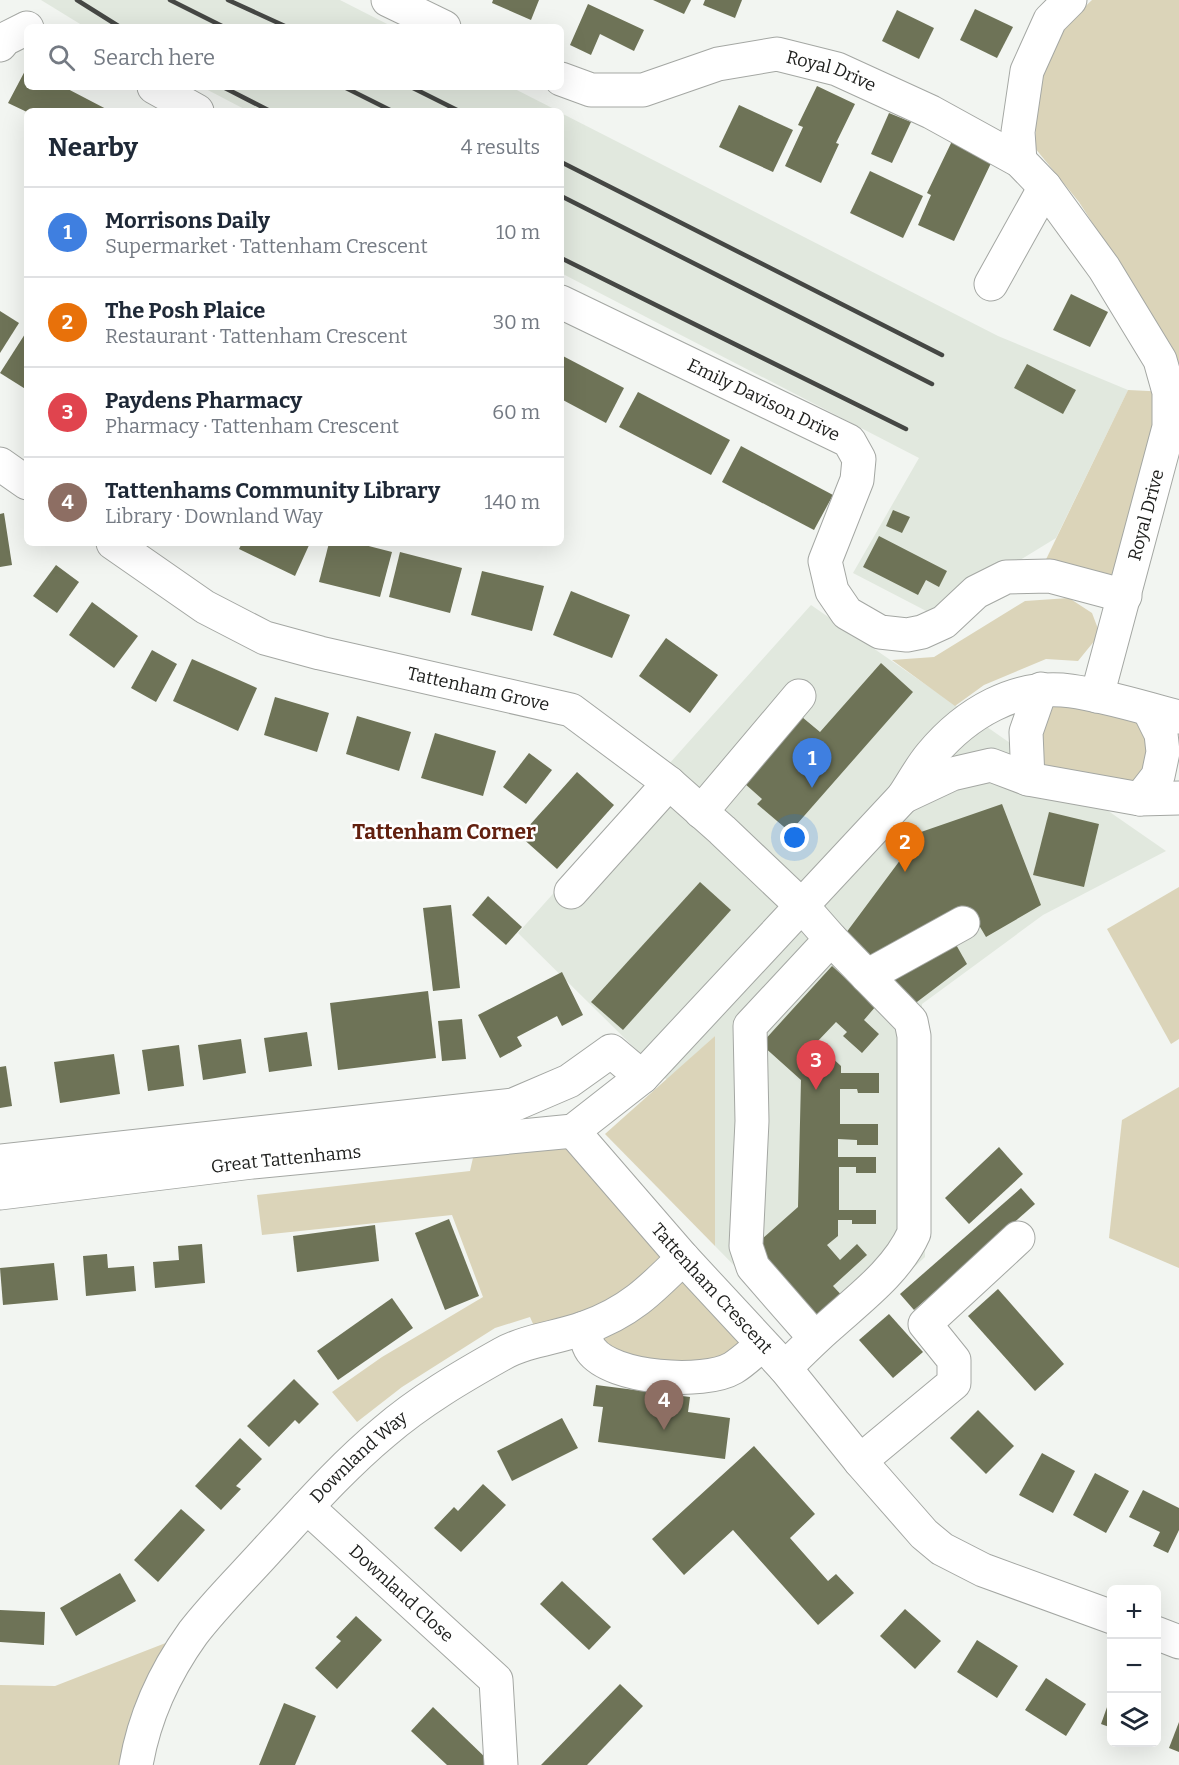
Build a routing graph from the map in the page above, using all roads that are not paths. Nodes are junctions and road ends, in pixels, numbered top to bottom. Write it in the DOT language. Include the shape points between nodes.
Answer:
graph roads {
  1 [pos="388,0"];
  2 [pos="1070,0"];
  3 [pos="438,24"];
  4 [pos="24,30"];
  5 [pos="0,45"];
  6 [pos="564,80"];
  7 [pos="160,90"];
  8 [pos="192,108"];
  9 [pos="1020,161"];
  10 [pos="1045,187"];
  11 [pos="991,284"];
  12 [pos="564,303"];
  13 [pos="0,464"];
  14 [pos="24,481"];
  15 [pos="117,546"];
  16 [pos="1125,596"];
  17 [pos="1041,689"];
  18 [pos="799,696"];
  19 [pos="1097,696"];
  20 [pos="1164,713"];
  21 [pos="1028,779"];
  22 [pos="669,783"];
  23 [pos="903,797"];
  24 [pos="1179,798"];
  25 [pos="1140,799"];
  26 [pos="701,812"];
  27 [pos="571,892"];
  28 [pos="802,906"];
  29 [pos="963,923"];
  30 [pos="831,939"];
  31 [pos="867,976"];
  32 [pos="642,1077"];
  33 [pos="573,1131"];
  34 [pos="0,1161"];
  35 [pos="0,1193"];
  36 [pos="1018,1238"];
  37 [pos="683,1258"];
  38 [pos="584,1328"];
  39 [pos="815,1338"];
  40 [pos="762,1345"];
  41 [pos="785,1368"];
  42 [pos="860,1461"];
  43 [pos="307,1507"];
  44 [pos="1107,1615"];
  45 [pos="1161,1635"];
  46 [pos="1179,1641"];
  47 [pos="136,1765"];
  48 [pos="501,1765"];
  1 -- 3 [label="street"];
  2 -- 9 [label="street" via="1050,20 1027,71 1018,132"];
  4 -- 5 [label="street"];
  6 -- 9 [label="street, Royal Drive" via="591,90 643,90 718,64 777,54 837,69 931,112"];
  7 -- 8 [label="street"];
  9 -- 10 [label="street, Royal Drive"];
  10 -- 11 [label="street"];
  10 -- 16 [label="street, Royal Drive" via="1110,278 1160,360 1169,392 1169,427"];
  12 -- 16 [label="street, Emily Davison Drive" via="849,441 859,459 857,480 825,561 832,591 847,613 880,632 922,632 944,621 976,592 1006,577 1050,576"];
  13 -- 14 [label="street"];
  15 -- 22 [label="street, Tattenham Grove" via="205,607 265,638 571,710"];
  16 -- 19 [label="street, Royal Drive"];
  17 -- 19 [label="street"];
  17 -- 21 [label="street" via="1026,732"];
  17 -- 23 [label="street" via="1000,700 967,718 930,755"];
  18 -- 26 [label="street"];
  19 -- 20 [label="street"];
  20 -- 25 [label="street" via="1158,777"];
  21 -- 23 [label="street" via="991,765 951,774"];
  21 -- 25 [label="street"];
  22 -- 26 [label="street, Tattenham Grove"];
  22 -- 27 [label="street"];
  23 -- 28 [label="street"];
  24 -- 25 [label="street"];
  26 -- 28 [label="street, Tattenham Grove"];
  28 -- 30 [label="street"];
  28 -- 32 [label="street"];
  29 -- 31 [label="street"];
  30 -- 31 [label="street"];
  30 -- 39 [label="street" via="750,1026 752,1121 746,1246 753,1267"];
  31 -- 39 [label="street" via="911,1021 914,1036 914,1233 907,1249 874,1286"];
  32 -- 33 [label="street"];
  32 -- 34 [label="street" via="611,1051 569,1081 513,1105"];
  33 -- 35 [label="street, Great Tattenhams" via="252,1162"];
  33 -- 37 [label="street, Tattenham Crescent"];
  36 -- 42 [label="street" via="925,1324 954,1360 954,1383"];
  37 -- 38 [label="street, Downland Way" via="623,1311"];
  37 -- 40 [label="street, Tattenham Crescent"];
  38 -- 40 [label="street" via="591,1350 608,1364 634,1373 690,1377 714,1374 732,1369"];
  38 -- 43 [label="street, Downland Way" via="505,1352 416,1407 384,1431"];
  39 -- 41 [label="street"];
  40 -- 41 [label="street, Tattenham Crescent"];
  41 -- 42 [label="street, Tattenham Crescent"];
  42 -- 44 [label="street, Tattenham Crescent" via="942,1549 983,1570"];
  43 -- 47 [label="street, Downland Way" via="194,1632 170,1669 147,1717"];
  43 -- 48 [label="street, Downland Close" via="496,1680"];
  45 -- 46 [label="street"];
}
